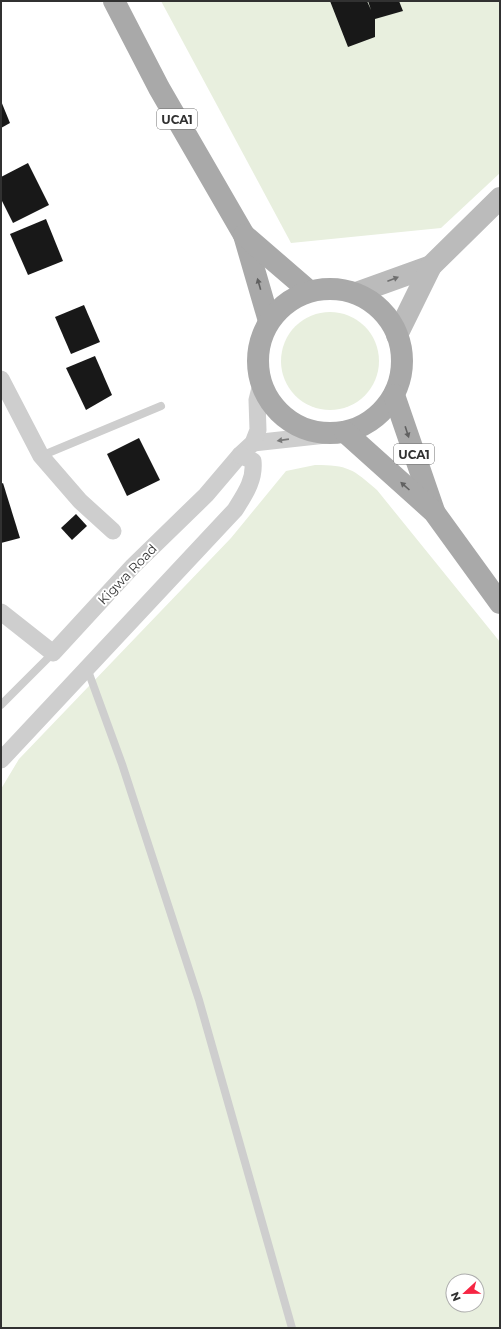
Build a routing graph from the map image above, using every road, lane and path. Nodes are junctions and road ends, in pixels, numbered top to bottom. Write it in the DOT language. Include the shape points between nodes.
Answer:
graph roads {
  1 [pos="114,1"];
  2 [pos="500,198"];
  3 [pos="244,234"];
  4 [pos="431,266"];
  5 [pos="309,291"];
  6 [pos="356,293"];
  7 [pos="269,321"];
  8 [pos="398,335"];
  9 [pos="1,379"];
  10 [pos="261,384"];
  11 [pos="394,395"];
  12 [pos="161,406"];
  13 [pos="340,433"];
  14 [pos="253,443"];
  15 [pos="240,455"];
  16 [pos="41,456"];
  17 [pos="434,512"];
  18 [pos="113,532"];
  19 [pos="500,603"];
  20 [pos="1,612"];
  21 [pos="53,653"];
  22 [pos="86,666"];
  23 [pos="1,705"];
  24 [pos="1,760"];
  25 [pos="292,1328"];
  1 -- 3 [label="main road, UCA1" via="159,88"];
  2 -- 4 [label="main road"];
  3 -- 5 [label="main road, UCA1"];
  7 -- 3 [label="main road, UCA1, one-way"];
  6 -- 4 [label="main road, one-way"];
  4 -- 8 [label="main road"];
  5 -- 6 [label="main road" via="339,289"];
  5 -- 7 [label="main road" via="293,298"];
  6 -- 8 [label="main road" via="386,314"];
  7 -- 10 [label="main road" via="262,336 258,355"];
  8 -- 11 [label="main road" via="403,366 399,386"];
  9 -- 16 [label="street"];
  10 -- 13 [label="main road" via="278,412 295,425 315,432"];
  10 -- 14 [label="street" via="257,400 258,430"];
  11 -- 13 [label="main road" via="389,405 374,420 356,430"];
  11 -- 17 [label="main road, UCA1, one-way"];
  12 -- 16 [label="lane"];
  13 -- 14 [label="street, one-way"];
  17 -- 13 [label="main road, UCA1, one-way"];
  14 -- 15 [label="street, Kigwa Road"];
  15 -- 21 [label="street, Kigwa Road" via="206,495 133,566"];
  15 -- 22 [label="street" via="253,461 254,472 247,492 235,510"];
  16 -- 18 [label="street" via="80,501"];
  17 -- 19 [label="main road, UCA1"];
  20 -- 21 [label="street"];
  21 -- 23 [label="lane, Kigwa Road"];
  22 -- 24 [label="street"];
  22 -- 25 [label="lane" via="122,764 199,1000"];
}
